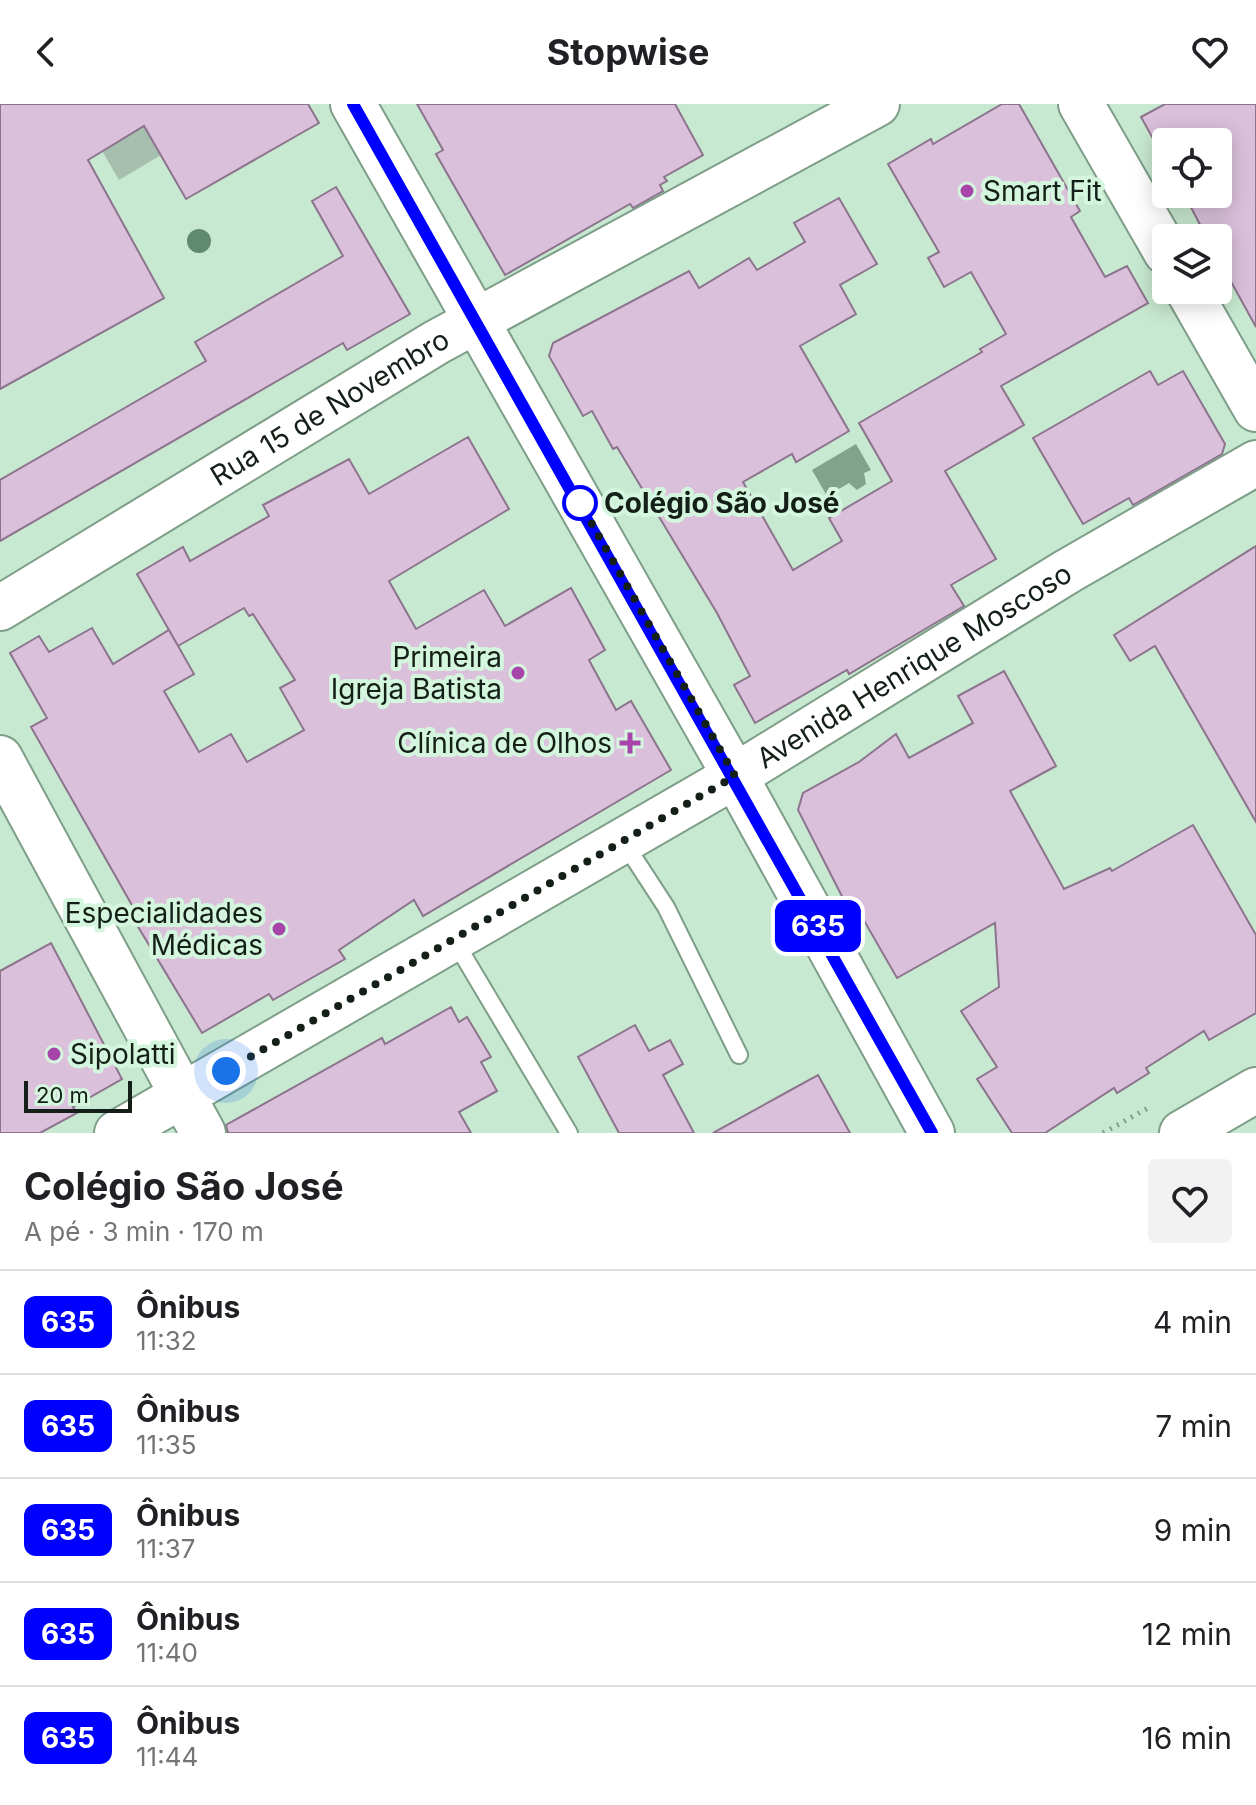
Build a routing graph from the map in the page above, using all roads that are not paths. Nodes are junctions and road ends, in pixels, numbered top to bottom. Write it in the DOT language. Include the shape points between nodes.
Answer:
graph roads {
  1 [pos="353,104"];
  2 [pos="877,104"];
  3 [pos="1081,104"];
  4 [pos="1152,228"];
  5 [pos="1196,304"];
  6 [pos="476,321"];
  7 [pos="1256,409"];
  8 [pos="1256,463"];
  9 [pos="0,608"];
  10 [pos="0,758"];
  11 [pos="735,776"];
  12 [pos="622,840"];
  13 [pos="453,939"];
  14 [pos="739,1055"];
  15 [pos="1256,1090"];
  16 [pos="192,1115"];
  17 [pos="117,1133"];
  18 [pos="569,1133"];
  19 [pos="932,1133"];
  20 [pos="1182,1133"];
  1 -- 6 [label="main road"];
  2 -- 6 [label="main road, Rua 15 de Novembro"];
  3 -- 4 [label="main road"];
  5 -- 7 [label="main road"];
  6 -- 9 [label="main road, Rua 15 de Novembro"];
  6 -- 11 [label="main road"];
  8 -- 11 [label="main road, Avenida Henrique Moscoso" via="1068,571"];
  10 -- 16 [label="main road"];
  11 -- 12 [label="main road, Avenida Henrique Moscoso"];
  11 -- 19 [label="main road"];
  12 -- 13 [label="main road, Avenida Henrique Moscoso"];
  12 -- 14 [label="lane" via="666,907"];
  13 -- 16 [label="main road, Avenida Henrique Moscoso"];
  13 -- 18 [label="lane"];
  15 -- 20 [label="main road"];
  16 -- 17 [label="main road, Avenida Henrique Moscoso"];
}
